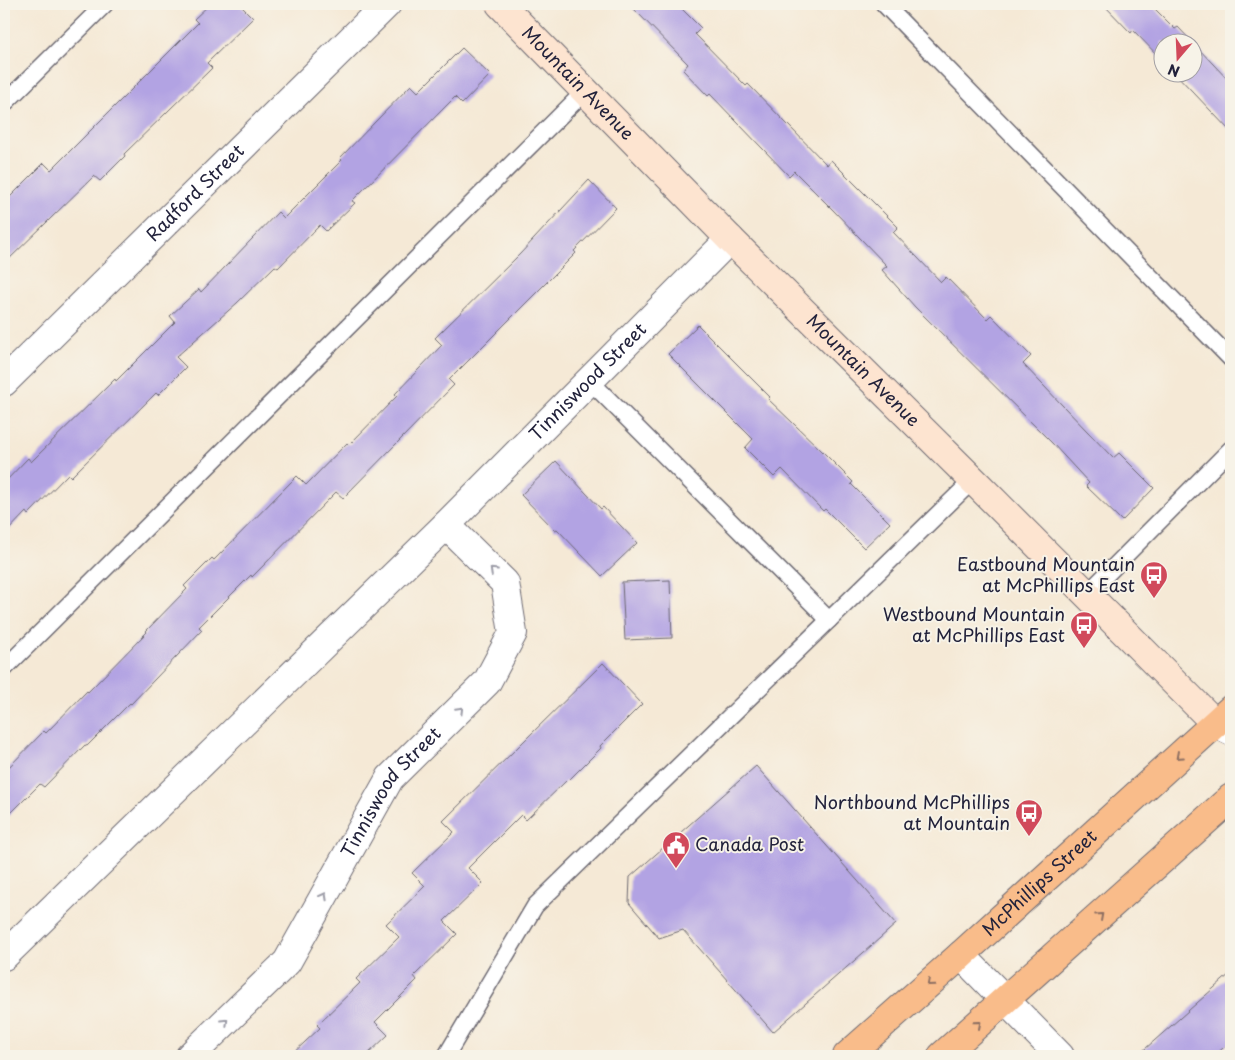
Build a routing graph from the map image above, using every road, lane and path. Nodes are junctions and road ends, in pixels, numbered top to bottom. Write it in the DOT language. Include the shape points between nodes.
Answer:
graph roads {
  1 [pos="105,4"];
  2 [pos="387,4"];
  3 [pos="500,4"];
  4 [pos="884,4"];
  5 [pos="586,90"];
  6 [pos="4,104"];
  7 [pos="730,239"];
  8 [pos="1231,359"];
  9 [pos="590,381"];
  10 [pos="4,382"];
  11 [pos="1231,449"];
  12 [pos="973,480"];
  13 [pos="446,526"];
  14 [pos="1086,595"];
  15 [pos="828,620"];
  16 [pos="4,669"];
  17 [pos="1226,721"];
  18 [pos="1231,798"];
  19 [pos="962,955"];
  20 [pos="4,956"];
  21 [pos="1005,1001"];
  22 [pos="190,1056"];
  23 [pos="446,1056"];
  24 [pos="847,1056"];
  25 [pos="942,1056"];
  26 [pos="1060,1056"];
  1 -- 6 [label="lane"];
  2 -- 10 [label="street, Radford Street"];
  3 -- 5 [label="main road, Mountain Avenue"];
  4 -- 8 [label="lane"];
  5 -- 7 [label="main road, Mountain Avenue"];
  5 -- 16 [label="lane"];
  7 -- 9 [label="street, Tinniswood Street"];
  7 -- 12 [label="main road, Mountain Avenue"];
  9 -- 13 [label="street, Tinniswood Street"];
  9 -- 15 [label="lane"];
  11 -- 14 [label="lane"];
  12 -- 14 [label="main road, Mountain Avenue"];
  12 -- 15 [label="lane"];
  13 -- 20 [label="street, Tinniswood Street"];
  22 -- 13 [label="street, Tinniswood Street, one-way" via="287,962 390,778 487,682 513,633 505,583"];
  14 -- 17 [label="main road, Mountain Avenue"];
  15 -- 23 [label="lane" via="535,906"];
  17 -- 19 [label="main road, McPhillips Street, one-way"];
  21 -- 18 [label="main road, one-way"];
  19 -- 21 [label="street"];
  19 -- 24 [label="main road, McPhillips Street, one-way"];
  25 -- 21 [label="main road, one-way"];
  21 -- 26 [label="street"];
}
